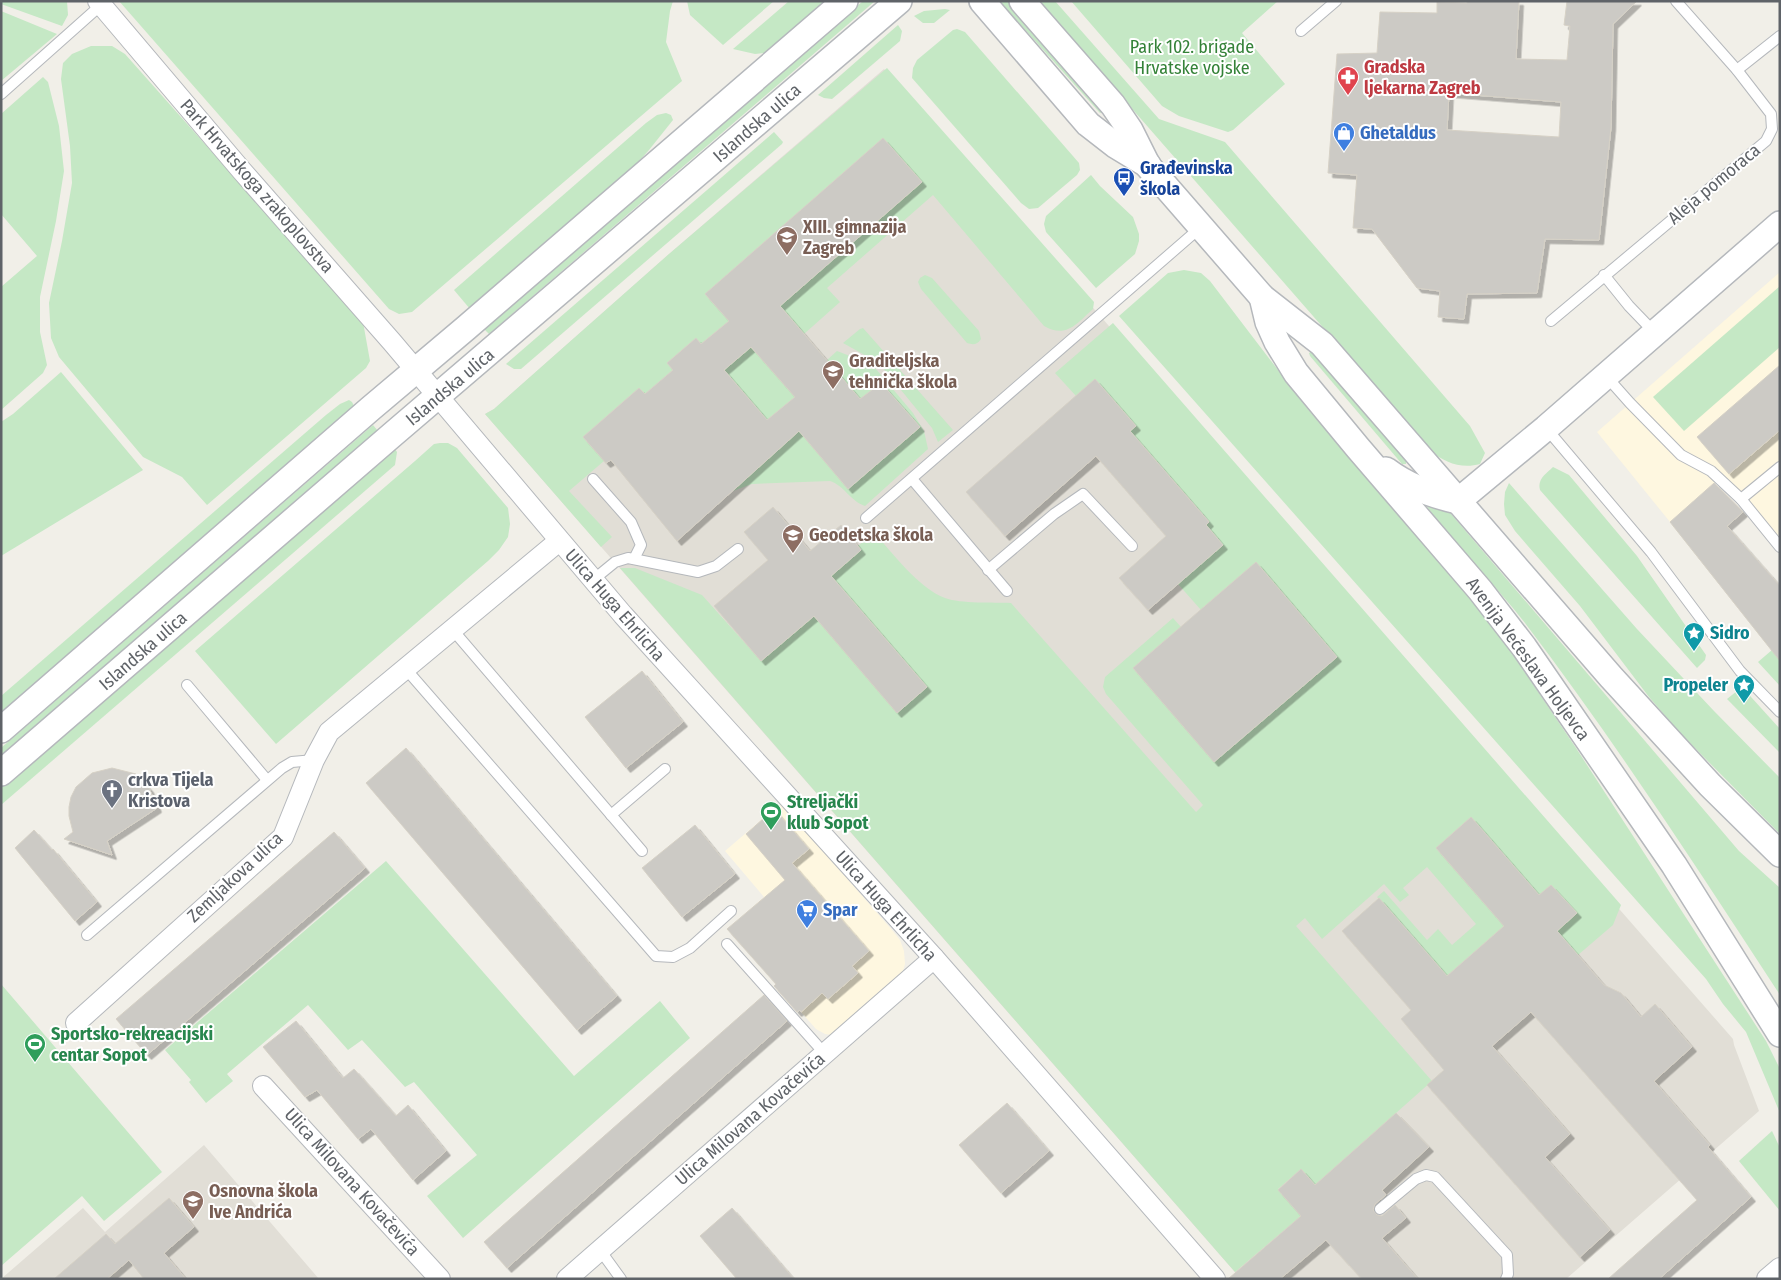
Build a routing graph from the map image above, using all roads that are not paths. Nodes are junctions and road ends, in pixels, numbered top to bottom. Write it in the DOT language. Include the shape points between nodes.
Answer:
graph roads {
  1 [pos="845,1"];
  2 [pos="899,1"];
  3 [pos="982,1"];
  4 [pos="1022,1"];
  5 [pos="1336,1"];
  6 [pos="1676,1"];
  7 [pos="100,3"];
  8 [pos="1301,31"];
  9 [pos="1780,36"];
  10 [pos="1738,70"];
  11 [pos="1,94"];
  12 [pos="1148,166"];
  13 [pos="1780,224"];
  14 [pos="1201,226"];
  15 [pos="1604,275"];
  16 [pos="1262,297"];
  17 [pos="1551,321"];
  18 [pos="1655,333"];
  19 [pos="415,370"];
  20 [pos="1606,376"];
  21 [pos="438,397"];
  22 [pos="1546,428"];
  23 [pos="1358,448"];
  24 [pos="1780,466"];
  25 [pos="594,479"];
  26 [pos="912,479"];
  27 [pos="1741,499"];
  28 [pos="1458,501"];
  29 [pos="866,518"];
  30 [pos="559,541"];
  31 [pos="1132,546"];
  32 [pos="1780,547"];
  33 [pos="738,549"];
  34 [pos="634,559"];
  35 [pos="988,570"];
  36 [pos="593,580"];
  37 [pos="1007,591"];
  38 [pos="452,629"];
  39 [pos="405,668"];
  40 [pos="187,685"];
  41 [pos="1780,712"];
  42 [pos="1,730"];
  43 [pos="314,760"];
  44 [pos="665,769"];
  45 [pos="1,773"];
  46 [pos="267,780"];
  47 [pos="611,815"];
  48 [pos="642,851"];
  49 [pos="1780,854"];
  50 [pos="731,912"];
  51 [pos="87,935"];
  52 [pos="727,944"];
  53 [pos="934,958"];
  54 [pos="76,1023"];
  55 [pos="1780,1034"];
  56 [pos="825,1054"];
  57 [pos="263,1086"];
  58 [pos="1380,1210"];
  59 [pos="600,1250"];
  60 [pos="1780,1268"];
  61 [pos="440,1279"];
  62 [pos="567,1279"];
  63 [pos="620,1279"];
  64 [pos="1215,1279"];
  65 [pos="1506,1279"];
  66 [pos="1767,1279"];
  1 -- 19 [label="street, Islandska ulica"];
  2 -- 21 [label="street, Islandska ulica"];
  3 -- 12 [label="street, Avenija Većeslava Holjevca" via="1088,124"];
  4 -- 12 [label="street, Avenija Većeslava Holjevca" via="1113,105"];
  5 -- 8 [label="lane"];
  6 -- 10 [label="lane, Aleja pomoraca"];
  7 -- 11 [label="lane"];
  7 -- 19 [label="street, Park Hrvatskoga zrakoplovstva"];
  9 -- 10 [label="lane"];
  10 -- 15 [label="lane, Aleja pomoraca" via="1771,114 1772,129 1766,141"];
  12 -- 14 [label="street, Avenija Većeslava Holjevca"];
  13 -- 18 [label="street"];
  14 -- 16 [label="street, Avenija Većeslava Holjevca"];
  14 -- 26 [label="lane"];
  15 -- 17 [label="lane, Aleja pomoraca"];
  15 -- 18 [label="lane"];
  16 -- 23 [label="street, Avenija Većeslava Holjevca" via="1268,322 1296,373"];
  16 -- 28 [label="street, Avenija Većeslava Holjevca" via="1322,344"];
  18 -- 20 [label="street"];
  19 -- 21 [label="street, Park Hrvatskoga zrakoplovstva"];
  19 -- 42 [label="street, Islandska ulica"];
  20 -- 22 [label="street"];
  20 -- 27 [label="lane" via="1681,455 1711,471"];
  21 -- 30 [label="street, Ulica Huga Ehrlicha"];
  21 -- 45 [label="street, Islandska ulica"];
  22 -- 28 [label="street"];
  22 -- 41 [label="lane" via="1651,552 1740,671"];
  23 -- 28 [label="street" via="1403,482"];
  23 -- 55 [label="street, Avenija Većeslava Holjevca" via="1480,590 1524,647 1674,865"];
  24 -- 27 [label="lane"];
  25 -- 34 [label="lane" via="631,522 641,545"];
  26 -- 29 [label="lane"];
  26 -- 35 [label="lane"];
  27 -- 32 [label="lane"];
  28 -- 49 [label="street, Avenija Većeslava Holjevca" via="1662,734"];
  30 -- 36 [label="street, Ulica Huga Ehrlicha"];
  30 -- 38 [label="street, Zemljakova ulica"];
  31 -- 35 [label="lane" via="1083,494"];
  33 -- 34 [label="lane" via="716,566 698,572"];
  34 -- 36 [label="lane" via="615,562"];
  35 -- 37 [label="lane"];
  36 -- 53 [label="street, Ulica Huga Ehrlicha"];
  38 -- 39 [label="street, Zemljakova ulica"];
  38 -- 47 [label="lane"];
  39 -- 43 [label="street, Zemljakova ulica" via="329,732"];
  39 -- 50 [label="lane" via="656,956 673,958 690,948"];
  40 -- 46 [label="lane"];
  43 -- 46 [label="lane" via="292,762"];
  43 -- 54 [label="street, Zemljakova ulica" via="283,837"];
  44 -- 47 [label="lane"];
  46 -- 51 [label="lane"];
  47 -- 48 [label="lane"];
  52 -- 56 [label="lane"];
  53 -- 56 [label="street, Ulica Milovana Kovačevića"];
  53 -- 64 [label="street, Ulica Huga Ehrlicha"];
  56 -- 59 [label="street, Ulica Milovana Kovačevića"];
  57 -- 61 [label="street, Ulica Milovana Kovačevića"];
  58 -- 65 [label="lane" via="1416,1179 1426,1175 1435,1177 1507,1255"];
  59 -- 62 [label="street, Ulica Milovana Kovačevića"];
  59 -- 63 [label="lane"];
  60 -- 66 [label="street"];
}
